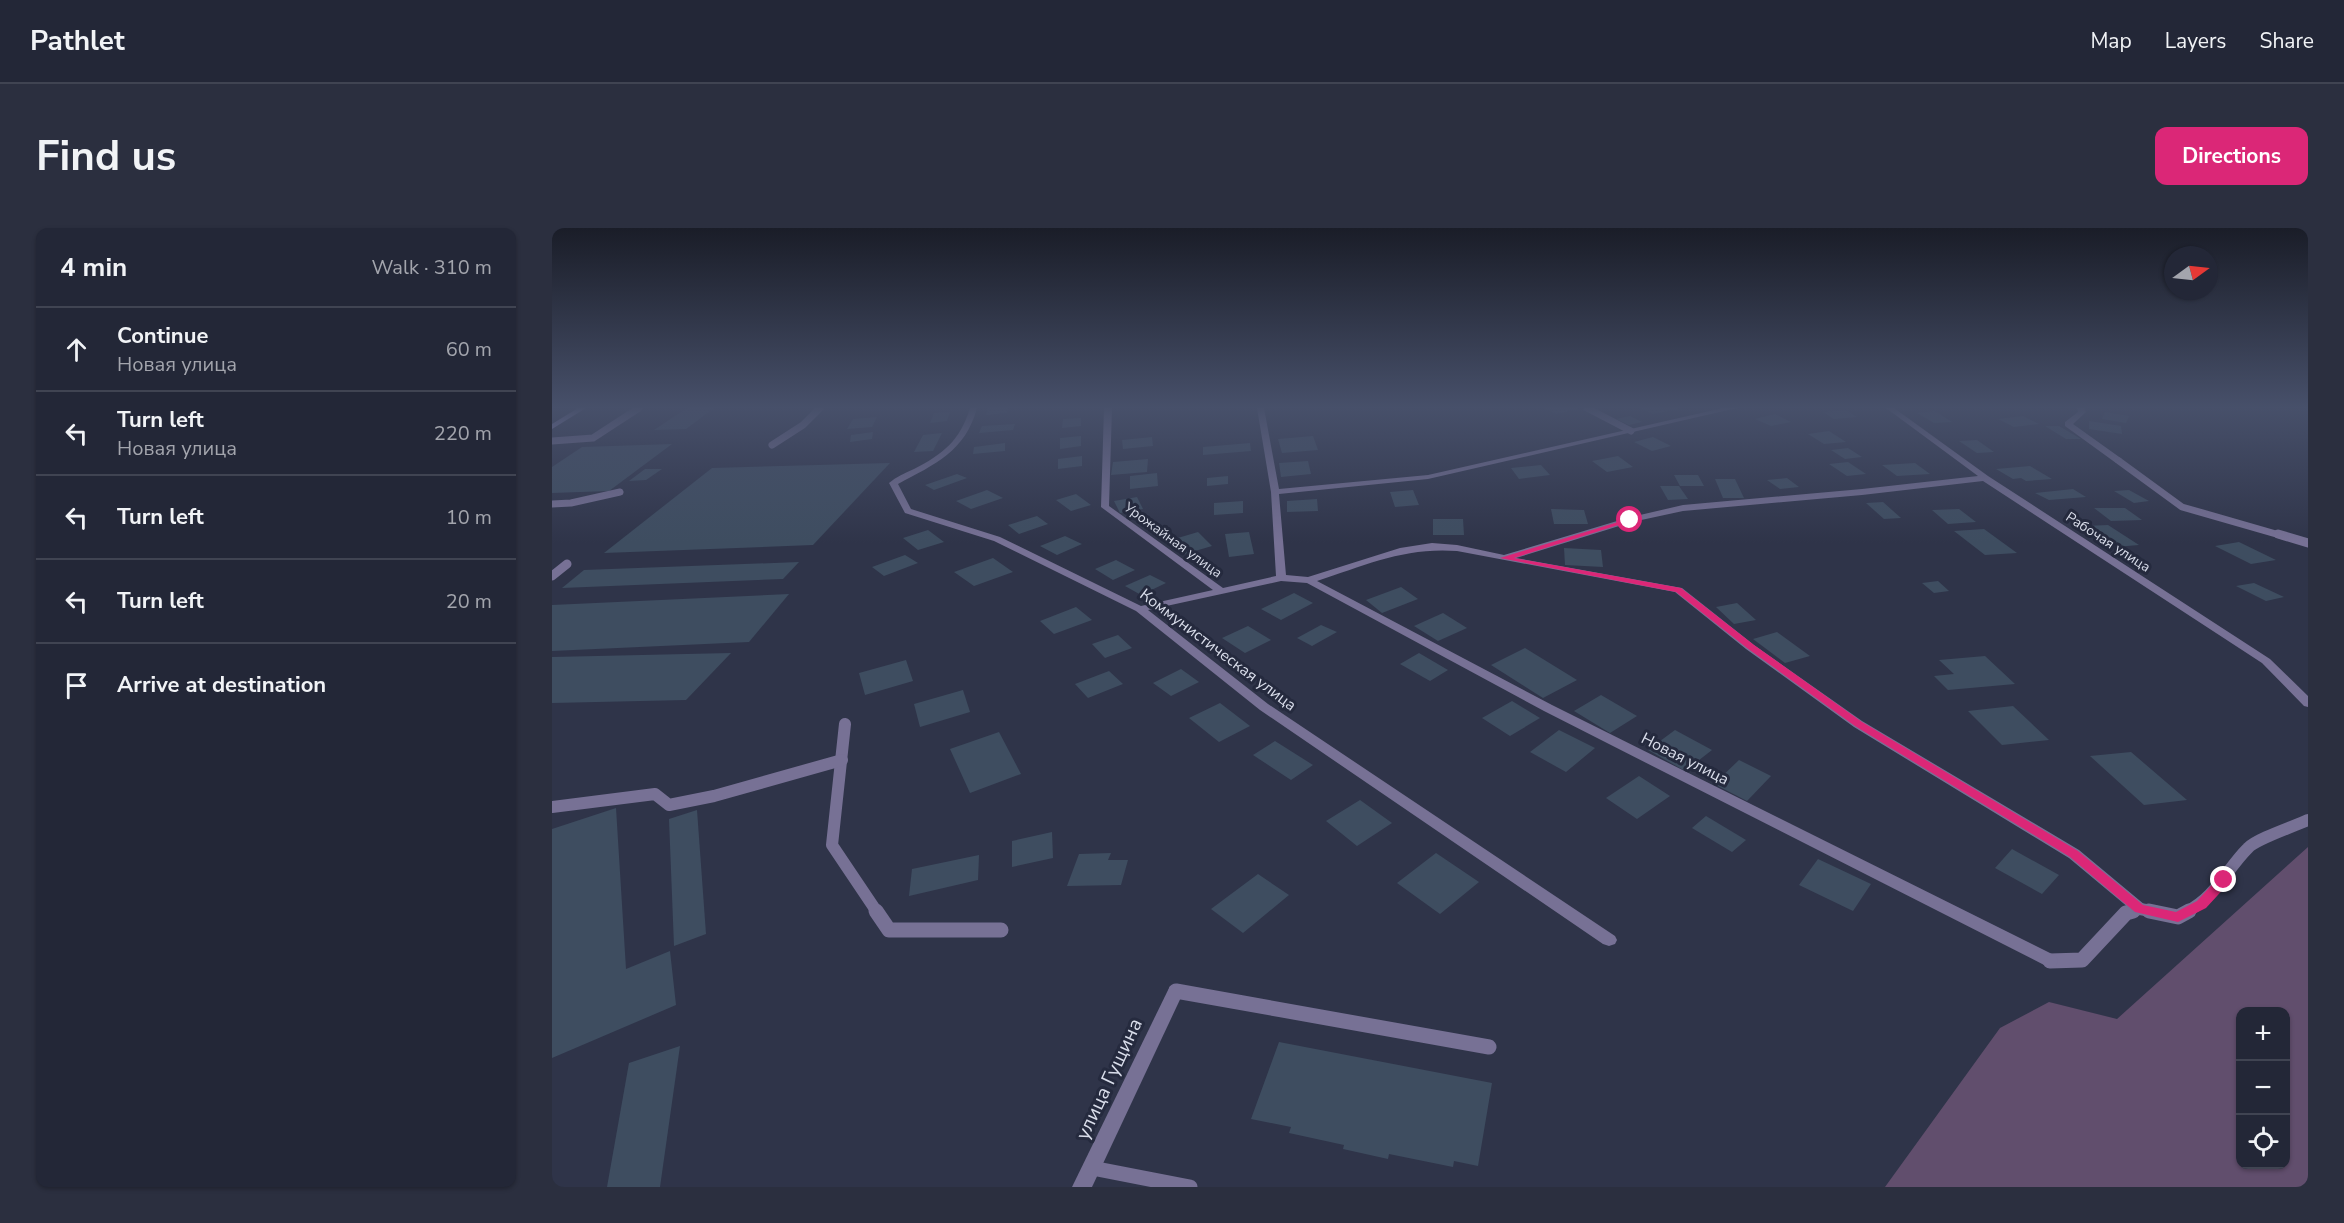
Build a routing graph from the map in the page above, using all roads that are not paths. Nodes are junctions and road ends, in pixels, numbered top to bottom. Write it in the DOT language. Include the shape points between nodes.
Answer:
graph roads {
  1 [pos="947,453"];
  2 [pos="1107,453"];
  3 [pos="1268,453"];
  4 [pos="1535,453"];
  5 [pos="1950,453"];
  6 [pos="2108,453"];
  7 [pos="2119,461"];
  8 [pos="1985,478"];
  9 [pos="620,492"];
  10 [pos="1275,492"];
  11 [pos="552,504"];
  12 [pos="2308,543"];
  13 [pos="1504,558"];
  14 [pos="567,564"];
  15 [pos="552,576"];
  16 [pos="1281,578"];
  17 [pos="1309,580"];
  18 [pos="1219,590"];
  19 [pos="1140,609"];
  20 [pos="2308,703"];
  21 [pos="845,724"];
  22 [pos="842,760"];
  23 [pos="552,807"];
  24 [pos="2308,820"];
  25 [pos="2140,909"];
  26 [pos="1001,930"];
  27 [pos="1609,940"];
  28 [pos="2050,961"];
  29 [pos="1176,991"];
  30 [pos="1489,1047"];
  31 [pos="1092,1168"];
  32 [pos="1082,1187"];
  33 [pos="1190,1187"];
  1 -- 19 [label="street, Коммунистическая улица" via="893,483 908,512 998,538"];
  2 -- 18 [label="street, Урожайная улица" via="1105,507"];
  3 -- 10 [label="street"];
  4 -- 10 [label="street" via="1428,477"];
  5 -- 8 [label="street, Рабочая улица"];
  6 -- 7 [label="street"];
  7 -- 12 [label="lane" via="2182,507"];
  8 -- 13 [label="street, Новая улица" via="1683,508"];
  8 -- 20 [label="street, Рабочая улица" via="2266,661"];
  9 -- 11 [label="lane"];
  10 -- 16 [label="street"];
  13 -- 17 [label="street, Новая улица" via="1432,546 1403,550"];
  13 -- 25 [label="street, Новая улица" via="1678,590 1858,724 2074,854"];
  14 -- 15 [label="lane"];
  16 -- 17 [label="street, Новая улица"];
  16 -- 18 [label="street, Новая улица"];
  17 -- 28 [label="street, Новая улица" via="1548,708"];
  18 -- 19 [label="street, Новая улица"];
  19 -- 27 [label="street, Коммунистическая улица" via="1264,707"];
  21 -- 22 [label="lane"];
  22 -- 23 [label="lane" via="669,805 655,794"];
  22 -- 26 [label="lane" via="832,845 889,930"];
  24 -- 25 [label="lane" via="2249,846 2202,904 2178,917"];
  25 -- 28 [label="lane" via="2126,913 2082,960"];
  29 -- 30 [label="lane"];
  29 -- 31 [label="street, улица Гущина"];
  31 -- 32 [label="street, улица Гущина"];
  31 -- 33 [label="lane"];
}
